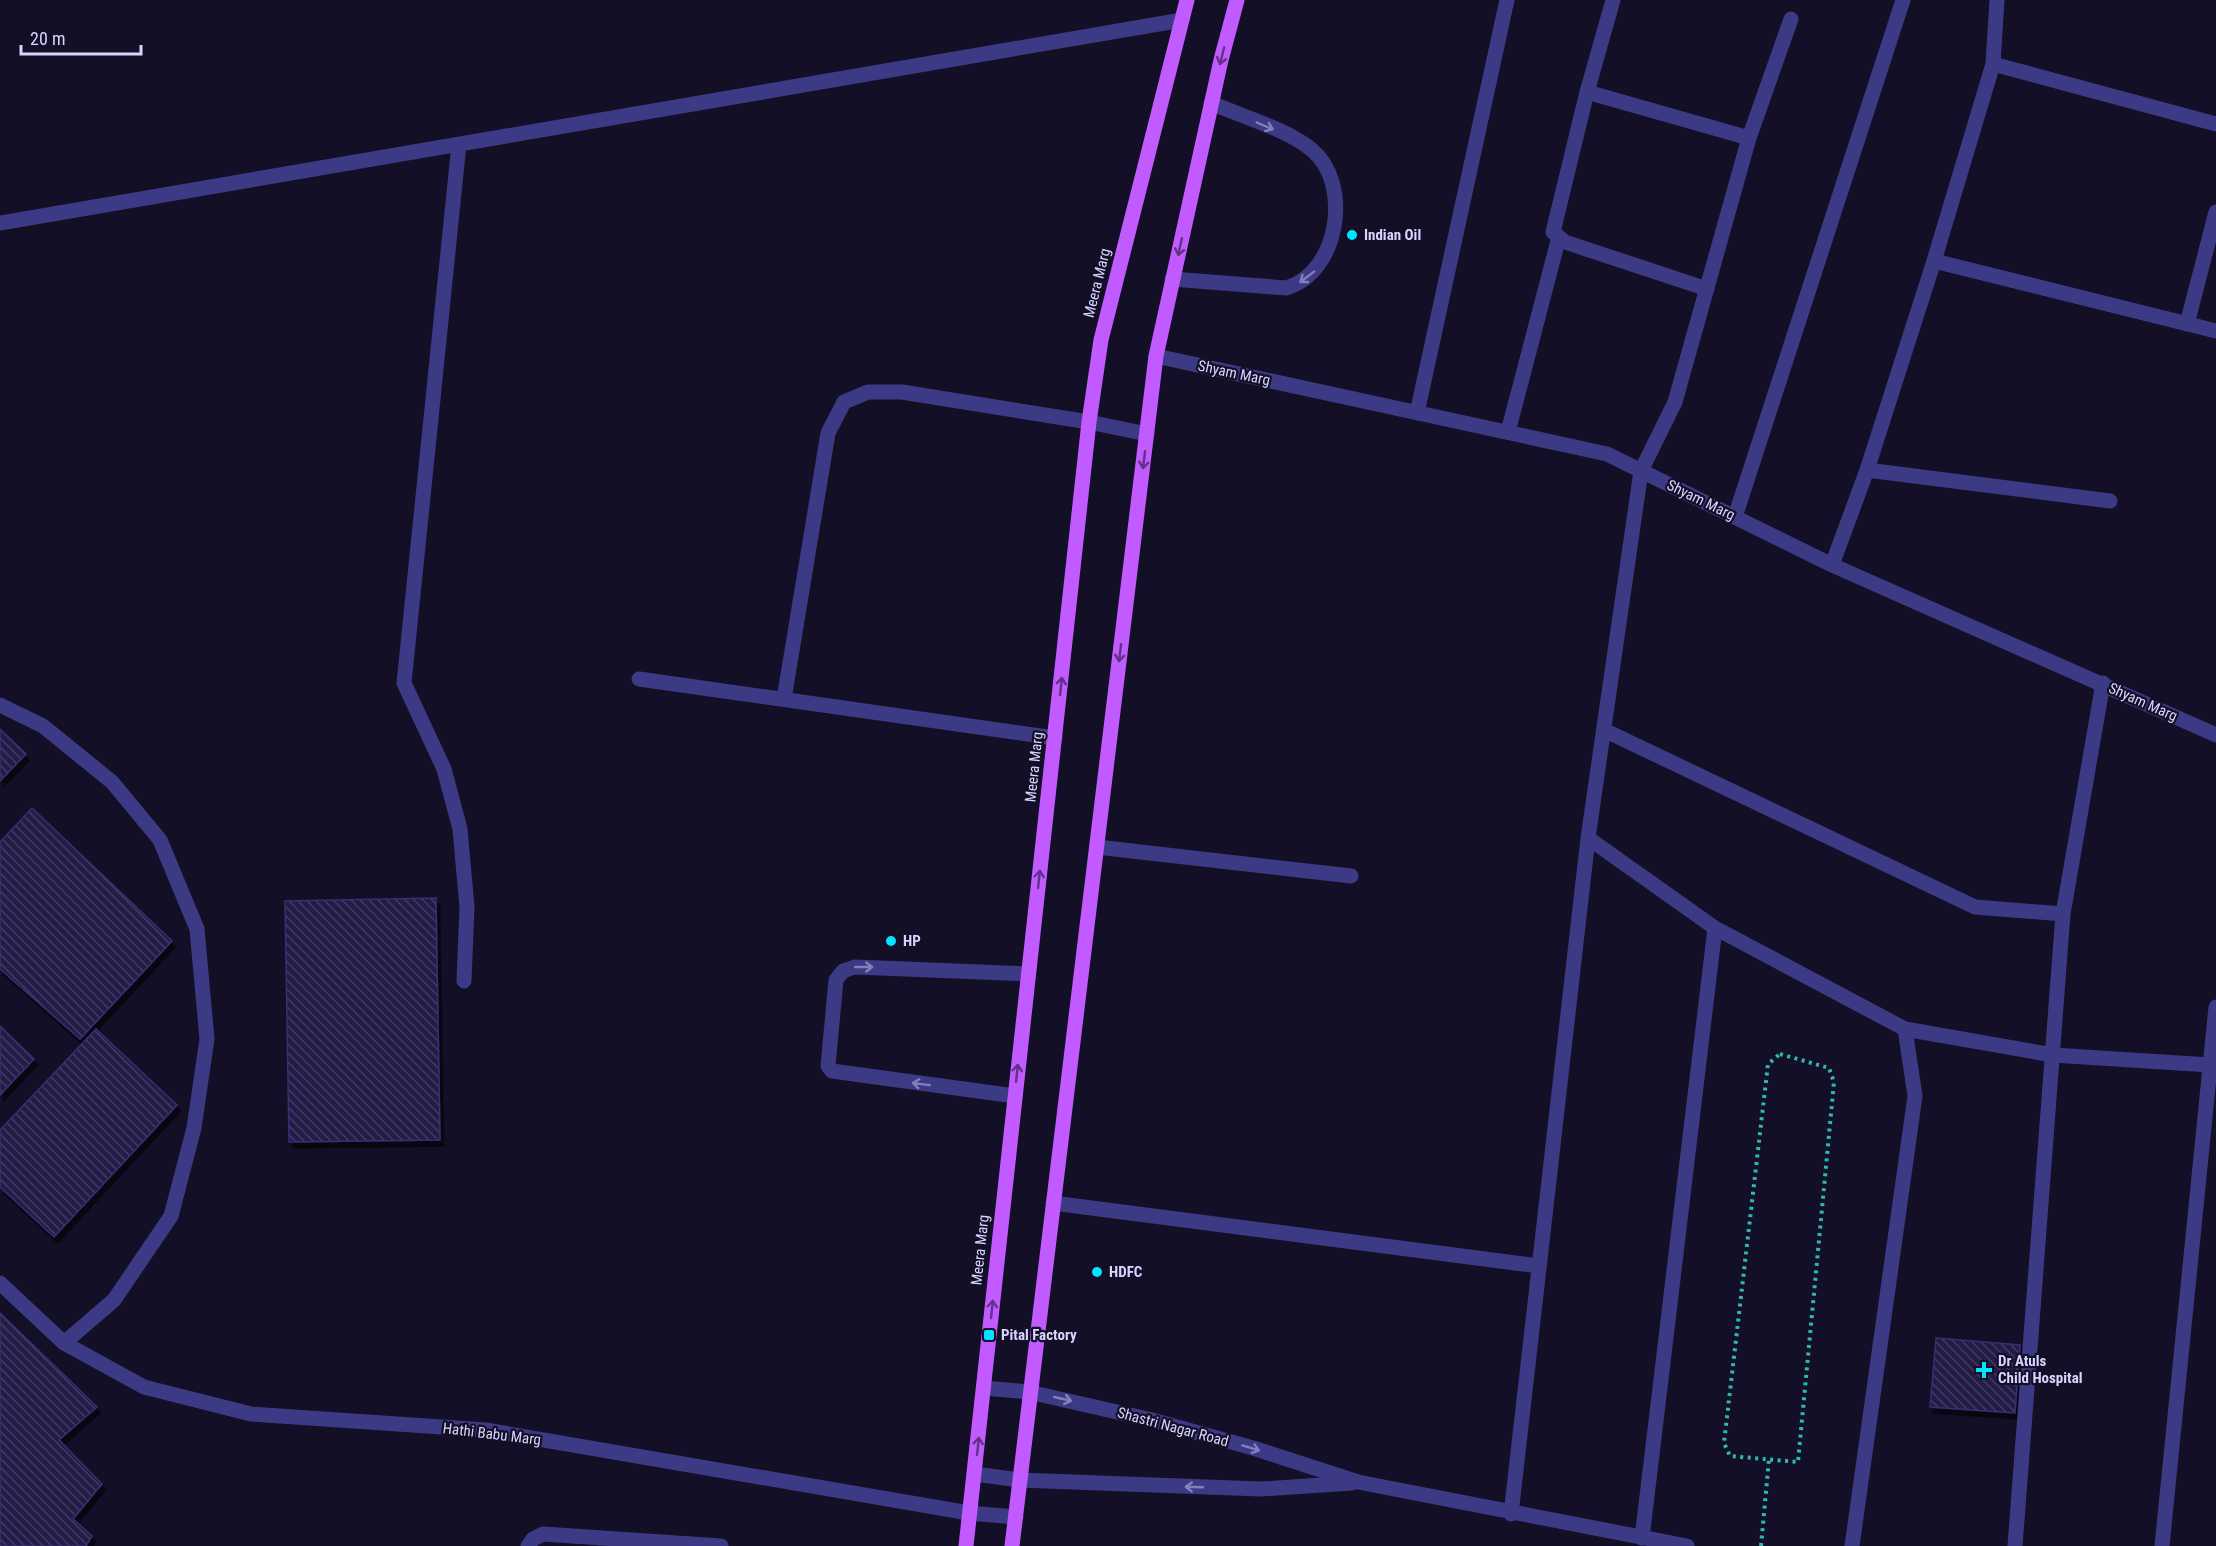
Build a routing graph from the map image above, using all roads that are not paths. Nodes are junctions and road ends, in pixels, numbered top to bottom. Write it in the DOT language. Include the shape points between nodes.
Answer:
graph roads {
  1 [pos="1187,0"];
  2 [pos="1237,0"];
  3 [pos="1507,0"];
  4 [pos="1613,0"];
  5 [pos="1903,0"];
  6 [pos="1997,0"];
  7 [pos="1791,19"];
  8 [pos="1182,20"];
  9 [pos="1993,64"];
  10 [pos="1587,92"];
  11 [pos="1211,103"];
  12 [pos="2216,124"];
  13 [pos="1749,138"];
  14 [pos="459,144"];
  15 [pos="2216,212"];
  16 [pos="0,223"];
  17 [pos="1559,237"];
  18 [pos="1934,261"];
  19 [pos="1172,279"];
  20 [pos="1707,289"];
  21 [pos="2187,324"];
  22 [pos="2216,331"];
  23 [pos="1156,356"];
  24 [pos="1417,413"];
  25 [pos="1089,422"];
  26 [pos="1508,432"];
  27 [pos="1147,434"];
  28 [pos="1867,470"];
  29 [pos="1641,471"];
  30 [pos="2110,501"];
  31 [pos="1735,517"];
  32 [pos="1832,565"];
  33 [pos="639,679"];
  34 [pos="2103,683"];
  35 [pos="784,699"];
  36 [pos="0,705"];
  37 [pos="1604,730"];
  38 [pos="2216,735"];
  39 [pos="1055,738"];
  40 [pos="1588,838"];
  41 [pos="1097,847"];
  42 [pos="1351,876"];
  43 [pos="2063,914"];
  44 [pos="1715,928"];
  45 [pos="1028,974"];
  46 [pos="464,981"];
  47 [pos="2216,1007"];
  48 [pos="1905,1029"];
  49 [pos="2053,1055"];
  50 [pos="2210,1065"];
  51 [pos="1015,1096"];
  52 [pos="1053,1203"];
  53 [pos="1539,1266"];
  54 [pos="0,1283"];
  55 [pos="64,1343"];
  56 [pos="984,1388"];
  57 [pos="1029,1392"];
  58 [pos="975,1474"];
  59 [pos="1019,1480"];
  60 [pos="1358,1482"];
  61 [pos="969,1513"];
  62 [pos="1511,1514"];
  63 [pos="1016,1517"];
  64 [pos="1642,1538"];
  65 [pos="528,1546"];
  66 [pos="721,1546"];
  67 [pos="966,1546"];
  68 [pos="1012,1546"];
  69 [pos="1686,1546"];
  70 [pos="1852,1546"];
  71 [pos="2015,1546"];
  72 [pos="2162,1546"];
  1 -- 8 [label="main road, Meera Marg"];
  2 -- 11 [label="main road, one-way"];
  3 -- 24 [label="street"];
  4 -- 10 [label="street"];
  5 -- 31 [label="street"];
  6 -- 9 [label="street"];
  7 -- 13 [label="street"];
  8 -- 14 [label="street"];
  8 -- 25 [label="main road, Meera Marg" via="1101,340"];
  9 -- 12 [label="street"];
  9 -- 18 [label="street"];
  10 -- 13 [label="street"];
  10 -- 17 [label="street" via="1553,232"];
  11 -- 19 [label="main road, one-way"];
  11 -- 19 [label="street, one-way" via="1296,140 1319,156 1335,197 1330,245 1315,272 1286,288"];
  13 -- 20 [label="street"];
  14 -- 16 [label="street"];
  14 -- 46 [label="street" via="404,683 444,769 460,829 467,907"];
  15 -- 21 [label="street"];
  17 -- 20 [label="street"];
  17 -- 26 [label="street"];
  18 -- 21 [label="street"];
  18 -- 28 [label="street"];
  19 -- 23 [label="main road"];
  20 -- 29 [label="street" via="1675,402"];
  21 -- 22 [label="street"];
  23 -- 24 [label="street, Shyam Marg"];
  23 -- 27 [label="main road"];
  24 -- 26 [label="street, Shyam Marg"];
  25 -- 27 [label="street"];
  25 -- 35 [label="street" via="902,392 868,392 844,402 828,432"];
  39 -- 25 [label="main road, Meera Marg, one-way"];
  26 -- 29 [label="street, Shyam Marg" via="1606,454"];
  27 -- 41 [label="main road, one-way"];
  28 -- 30 [label="street"];
  28 -- 32 [label="street"];
  29 -- 31 [label="street, Shyam Marg"];
  29 -- 37 [label="street"];
  31 -- 32 [label="street, Shyam Marg"];
  32 -- 34 [label="street, Shyam Marg"];
  33 -- 35 [label="street"];
  34 -- 38 [label="street, Shyam Marg"];
  34 -- 43 [label="street"];
  35 -- 39 [label="street"];
  36 -- 55 [label="street" via="43,726 112,782 160,840 197,929 207,1039 194,1128 171,1216 114,1300"];
  37 -- 40 [label="street"];
  37 -- 43 [label="street" via="1975,907"];
  45 -- 39 [label="main road, Meera Marg, one-way"];
  40 -- 44 [label="street"];
  40 -- 53 [label="street"];
  41 -- 42 [label="street"];
  41 -- 52 [label="main road"];
  43 -- 49 [label="street"];
  44 -- 48 [label="street"];
  44 -- 64 [label="street"];
  51 -- 45 [label="main road, Meera Marg, one-way"];
  51 -- 45 [label="street, one-way" via="832,1071 828,1066 836,980 843,971 855,967"];
  47 -- 50 [label="street"];
  48 -- 49 [label="street"];
  48 -- 70 [label="street" via="1915,1096"];
  49 -- 50 [label="street"];
  49 -- 71 [label="street"];
  50 -- 72 [label="street"];
  56 -- 51 [label="main road, Meera Marg, one-way"];
  52 -- 53 [label="street"];
  52 -- 57 [label="main road"];
  53 -- 62 [label="street"];
  54 -- 55 [label="street, Hathi Babu Marg"];
  55 -- 61 [label="street, Hathi Babu Marg" via="144,1387 251,1413 486,1430"];
  56 -- 57 [label="street, Shastri Nagar Road"];
  58 -- 56 [label="main road, Meera Marg, one-way"];
  57 -- 59 [label="main road"];
  57 -- 60 [label="street, Shastri Nagar Road, one-way" via="1231,1442"];
  58 -- 59 [label="street, Shastri Nagar Road"];
  58 -- 61 [label="main road, Meera Marg"];
  60 -- 59 [label="street, Shastri Nagar Road, one-way" via="1261,1489"];
  59 -- 63 [label="main road"];
  60 -- 62 [label="street, Shastri Nagar Road"];
  61 -- 63 [label="street, Hathi Babu Marg"];
  61 -- 67 [label="main road, Meera Marg"];
  62 -- 64 [label="street, Shastri Nagar Road"];
  63 -- 68 [label="main road"];
  64 -- 69 [label="street, Shastri Nagar Road"];
  65 -- 66 [label="street" via="543,1534"];
}
